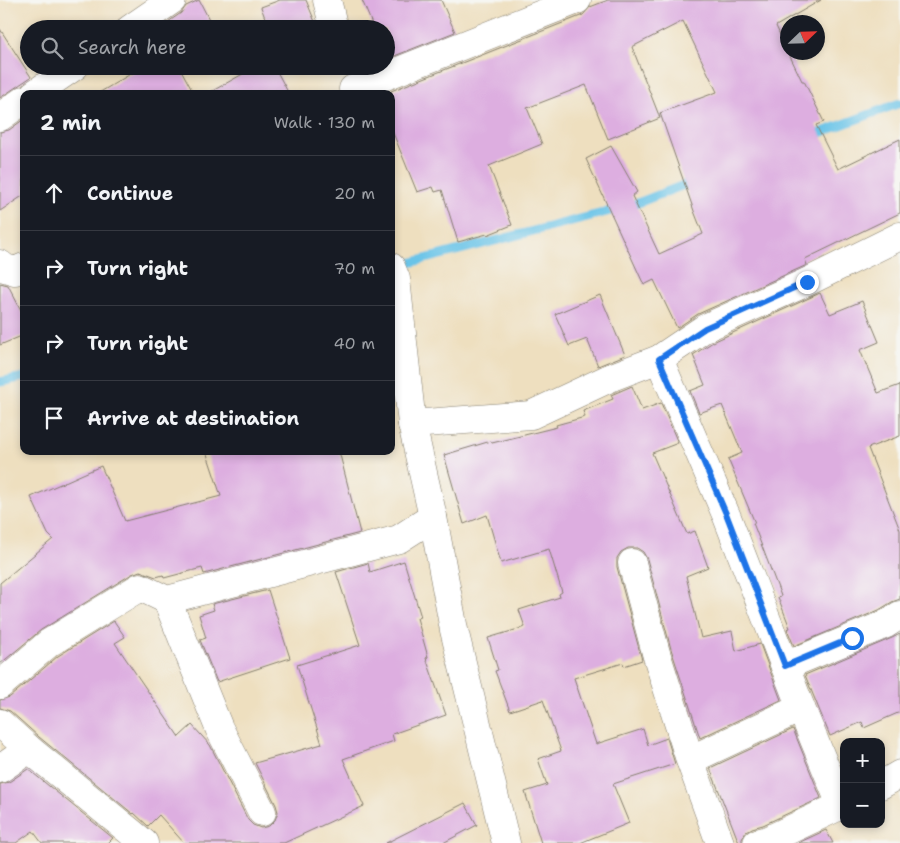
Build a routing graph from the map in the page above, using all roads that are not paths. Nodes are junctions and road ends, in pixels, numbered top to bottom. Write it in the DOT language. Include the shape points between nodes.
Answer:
graph roads {
  1 [pos="172,0"];
  2 [pos="327,0"];
  3 [pos="577,0"];
  4 [pos="143,20"];
  5 [pos="332,20"];
  6 [pos="395,67"];
  7 [pos="62,75"];
  8 [pos="373,75"];
  9 [pos="351,83"];
  10 [pos="40,90"];
  11 [pos="20,103"];
  12 [pos="0,117"];
  13 [pos="900,236"];
  14 [pos="0,264"];
  15 [pos="20,269"];
  16 [pos="395,281"];
  17 [pos="659,359"];
  18 [pos="412,424"];
  19 [pos="434,517"];
  20 [pos="632,563"];
  21 [pos="167,600"];
  22 [pos="900,615"];
  23 [pos="785,666"];
  24 [pos="0,685"];
  25 [pos="801,708"];
  26 [pos="0,722"];
  27 [pos="29,748"];
  28 [pos="690,760"];
  29 [pos="0,769"];
  30 [pos="900,774"];
  31 [pos="884,783"];
  32 [pos="840,799"];
  33 [pos="840,805"];
  34 [pos="262,812"];
  35 [pos="131,840"];
  36 [pos="506,843"];
  37 [pos="720,843"];
  38 [pos="757,843"];
  1 -- 4 [label="street"];
  2 -- 5 [label="street"];
  3 -- 6 [label="street"];
  7 -- 10 [label="street"];
  8 -- 9 [label="street"];
  11 -- 12 [label="street"];
  13 -- 17 [label="street" via="705,328"];
  14 -- 15 [label="street" via="15,271"];
  16 -- 18 [label="street"];
  17 -- 18 [label="street" via="531,415"];
  17 -- 23 [label="street" via="727,516"];
  18 -- 19 [label="street"];
  19 -- 21 [label="street" via="399,539"];
  19 -- 36 [label="street" via="454,630"];
  20 -- 28 [label="street"];
  21 -- 24 [label="street" via="140,587 48,643"];
  21 -- 34 [label="street" via="219,728"];
  22 -- 23 [label="street" via="886,624"];
  23 -- 25 [label="street"];
  25 -- 28 [label="street"];
  25 -- 32 [label="street"];
  26 -- 27 [label="street"];
  27 -- 29 [label="street"];
  27 -- 35 [label="street"];
  28 -- 37 [label="street"];
  30 -- 31 [label="street"];
  33 -- 38 [label="street"];
}
